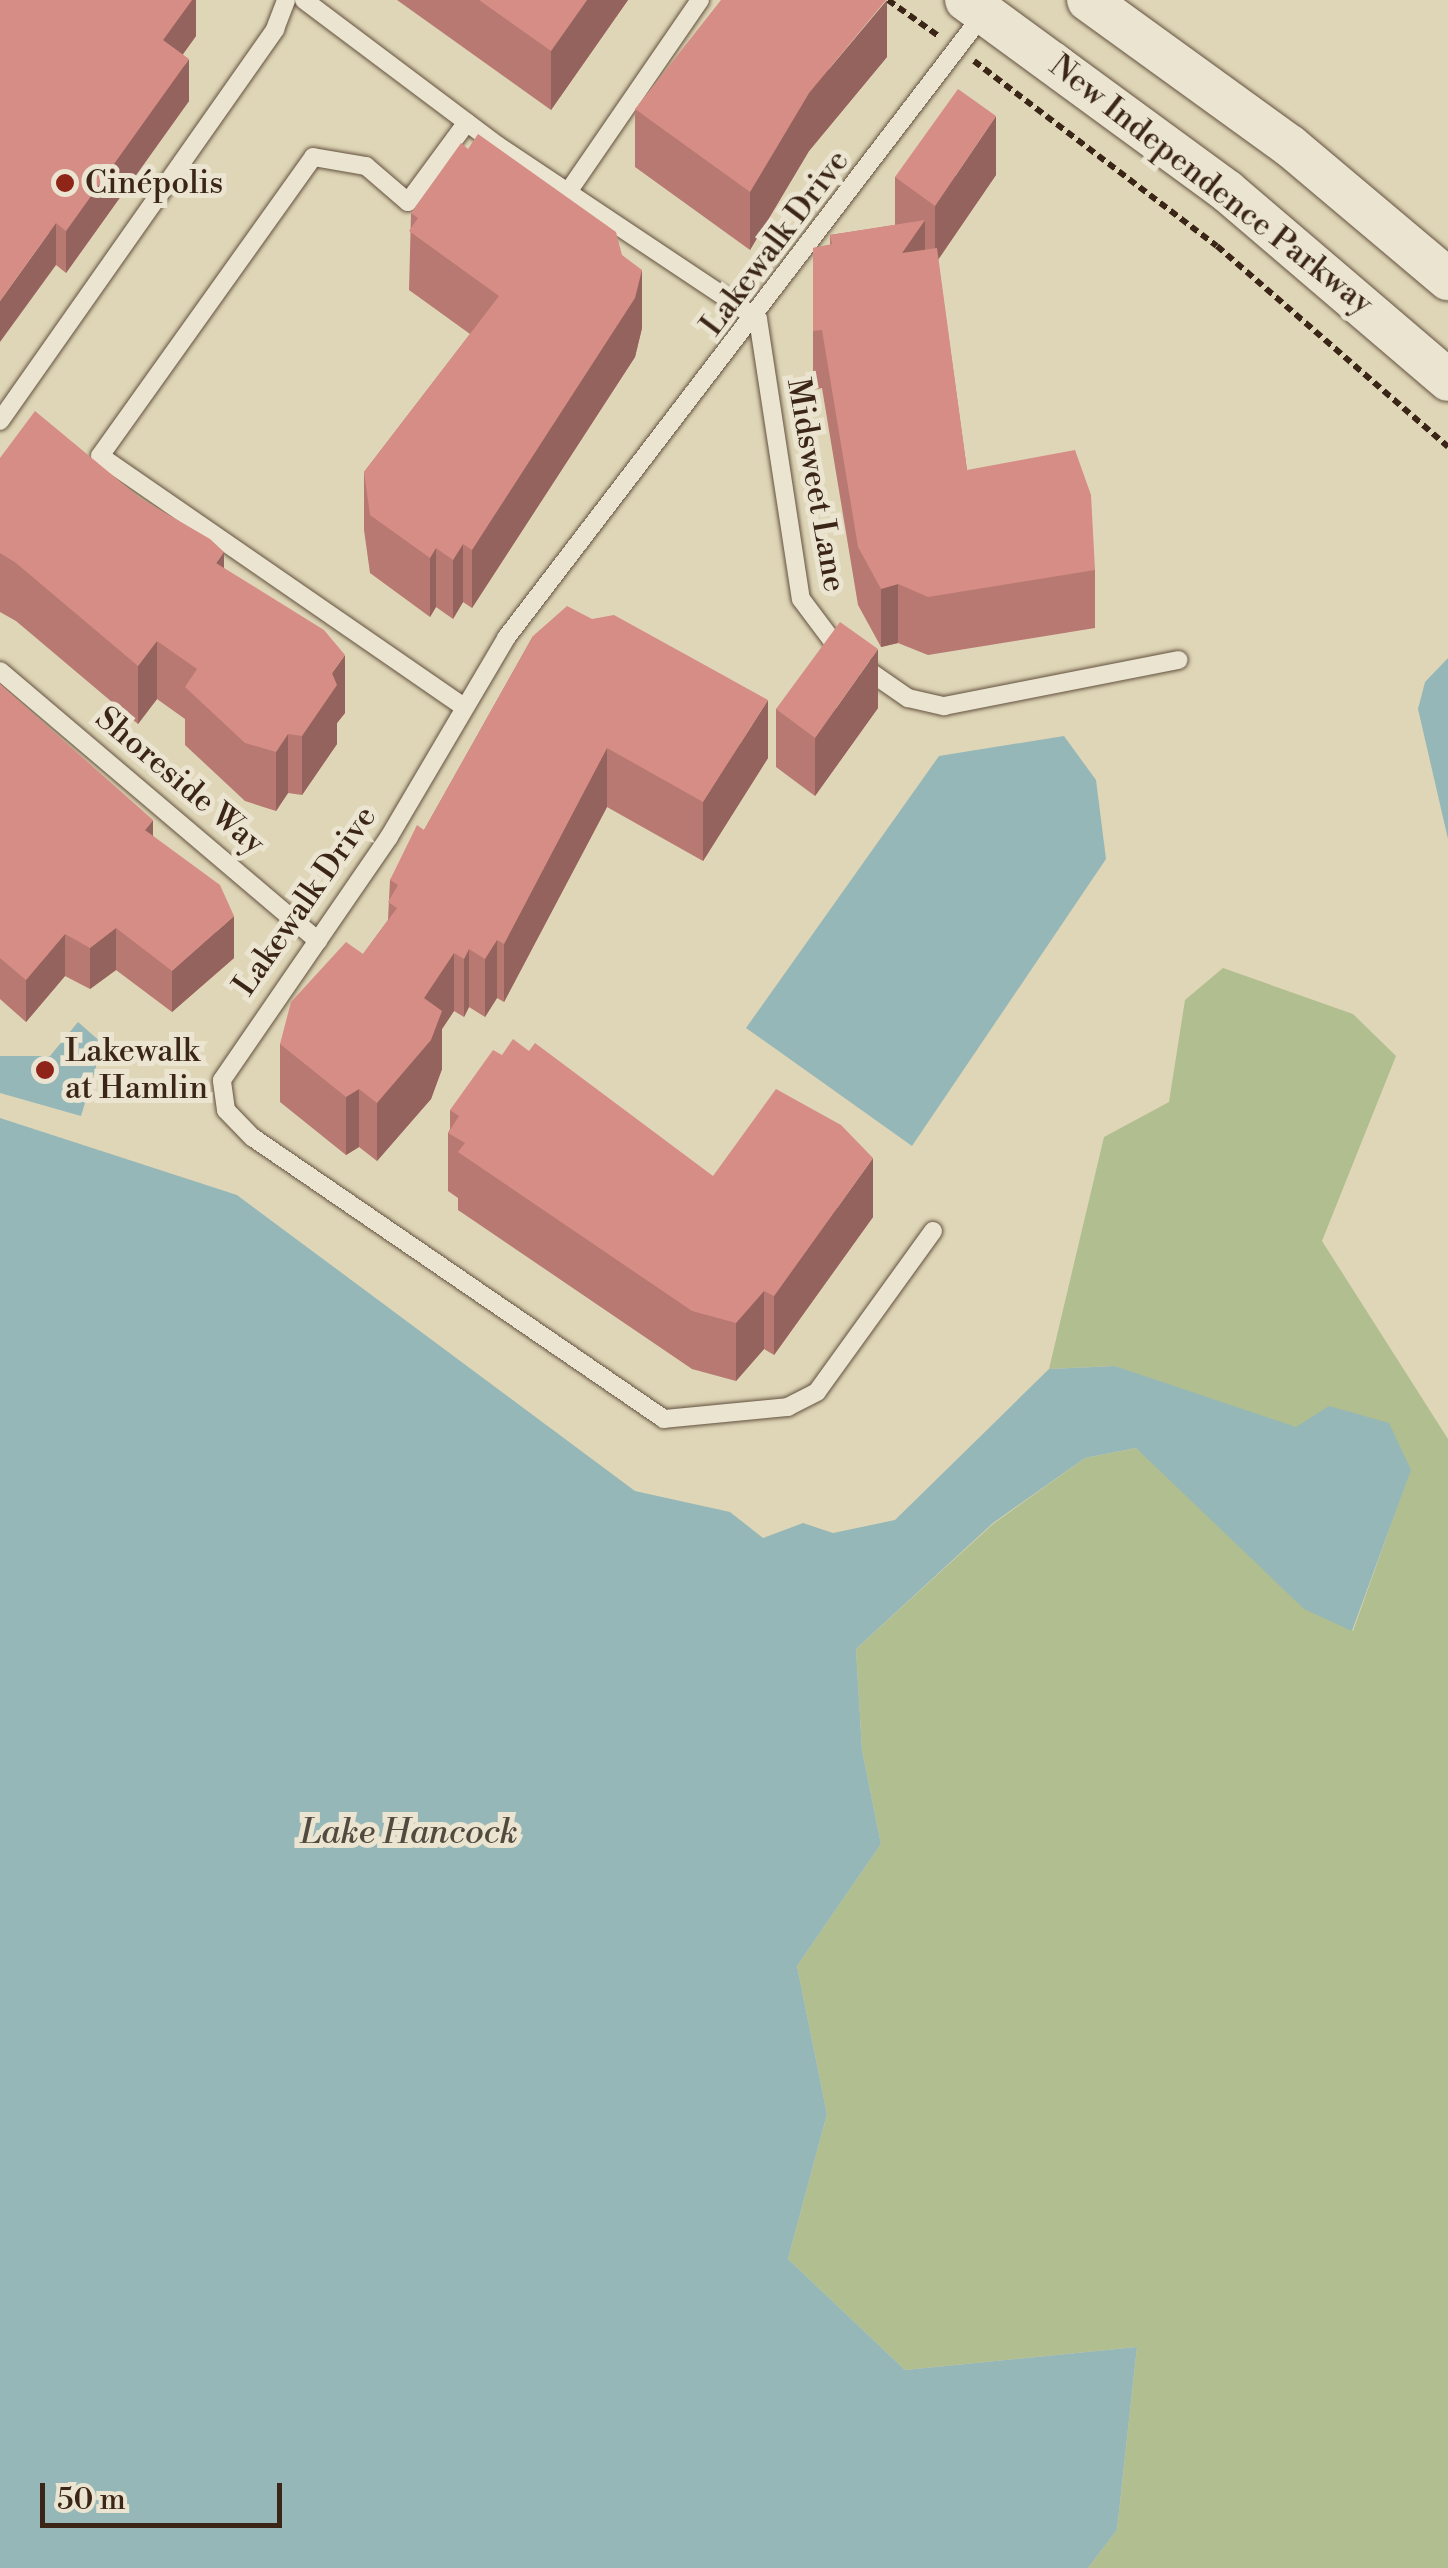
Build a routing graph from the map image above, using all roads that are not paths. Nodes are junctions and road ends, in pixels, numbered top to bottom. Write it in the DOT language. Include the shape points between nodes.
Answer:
graph roads {
  1 [pos="286,0"];
  2 [pos="304,0"];
  3 [pos="700,0"];
  4 [pos="1088,0"];
  5 [pos="981,4"];
  6 [pos="466,122"];
  7 [pos="568,192"];
  8 [pos="1448,279"];
  9 [pos="758,319"];
  10 [pos="1448,380"];
  11 [pos="0,421"];
  12 [pos="1179,660"];
  13 [pos="0,671"];
  14 [pos="464,706"];
  15 [pos="318,940"];
  16 [pos="933,1230"];
  1 -- 11 [label="lane" via="276,28"];
  2 -- 6 [label="lane"];
  3 -- 7 [label="lane"];
  4 -- 8 [label="street" via="1290,146"];
  5 -- 9 [label="lane, Lakewalk Drive" via="957,49"];
  5 -- 10 [label="street, New Independence Parkway" via="1227,192"];
  6 -- 7 [label="lane"];
  6 -- 14 [label="lane" via="408,202 366,166 314,157 100,456"];
  7 -- 9 [label="lane"];
  9 -- 12 [label="lane, Midsweet Lane" via="802,599 840,651 908,698 944,706"];
  9 -- 14 [label="lane, Lakewalk Drive" via="526,610"];
  13 -- 15 [label="lane, Shoreside Way"];
  14 -- 15 [label="lane, Lakewalk Drive"];
  15 -- 16 [label="lane, Lakewalk Drive" via="227,1064 226,1110 254,1138 646,1411 696,1422 803,1402 843,1364"];
}
